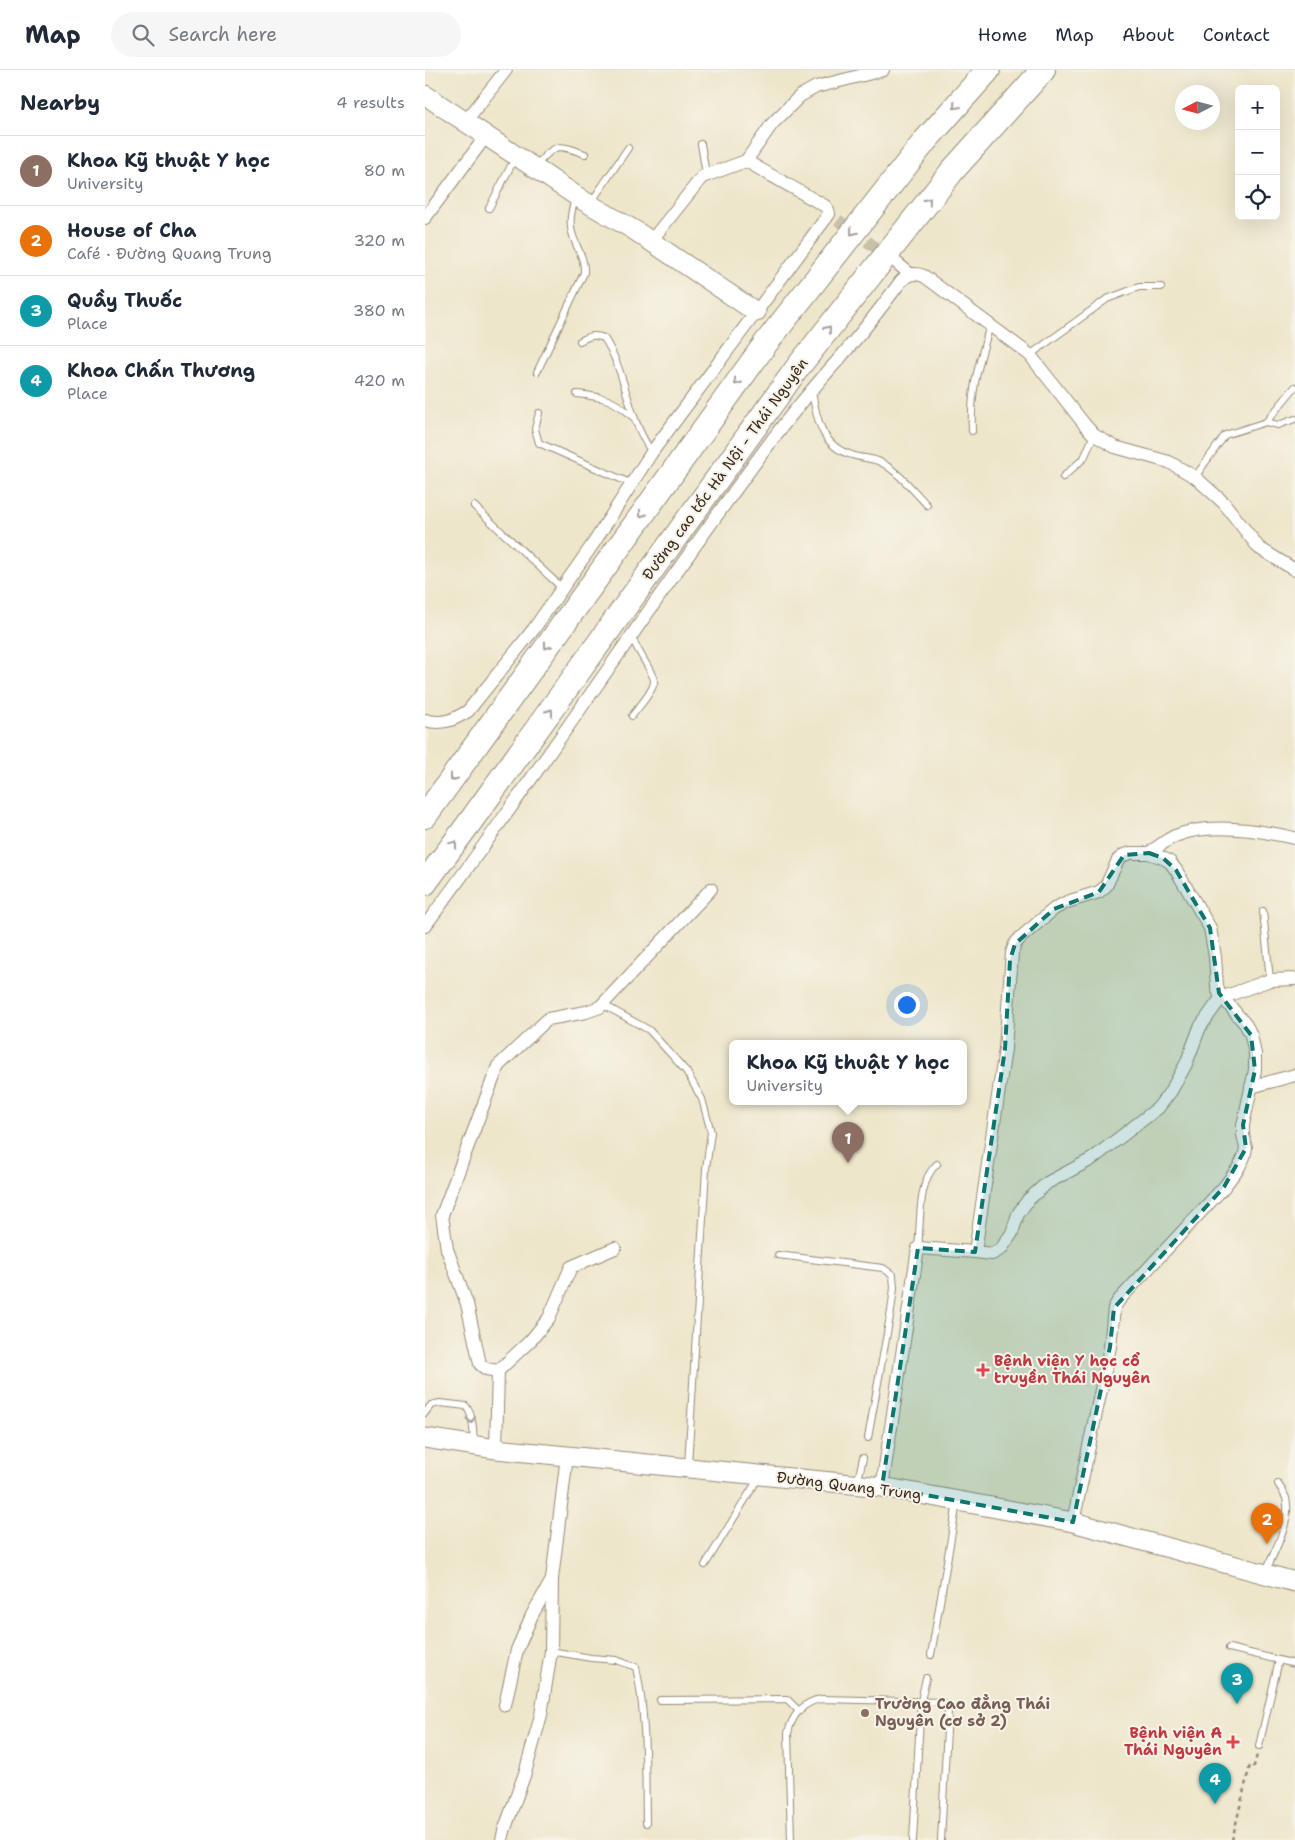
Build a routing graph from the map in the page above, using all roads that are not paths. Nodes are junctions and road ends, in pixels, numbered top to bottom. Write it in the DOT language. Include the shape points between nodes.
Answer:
graph roads {
  1 [pos="506,70"];
  2 [pos="883,70"];
  3 [pos="988,70"];
  4 [pos="1043,70"];
  5 [pos="425,95"];
  6 [pos="465,122"];
  7 [pos="487,136"];
  8 [pos="701,144"];
  9 [pos="628,148"];
  10 [pos="585,154"];
  11 [pos="516,155"];
  12 [pos="746,160"];
  13 [pos="534,167"];
  14 [pos="706,174"];
  15 [pos="583,200"];
  16 [pos="489,208"];
  17 [pos="425,218"];
  18 [pos="651,241"];
  19 [pos="898,264"];
  20 [pos="910,274"];
  21 [pos="1161,287"];
  22 [pos="756,312"];
  23 [pos="990,325"];
  24 [pos="580,341"];
  25 [pos="1030,355"];
  26 [pos="537,372"];
  27 [pos="1295,387"];
  28 [pos="812,389"];
  29 [pos="577,394"];
  30 [pos="539,413"];
  31 [pos="633,418"];
  32 [pos="1295,419"];
  33 [pos="1266,422"];
  34 [pos="972,430"];
  35 [pos="1094,436"];
  36 [pos="652,452"];
  37 [pos="1063,477"];
  38 [pos="1195,477"];
  39 [pos="631,484"];
  40 [pos="927,504"];
  41 [pos="474,506"];
  42 [pos="1295,570"];
  43 [pos="561,587"];
  44 [pos="631,636"];
  45 [pos="632,716"];
  46 [pos="425,720"];
  47 [pos="425,816"];
  48 [pos="1294,838"];
  49 [pos="1149,853"];
  50 [pos="425,883"];
  51 [pos="711,889"];
  52 [pos="1263,911"];
  53 [pos="425,926"];
  54 [pos="1295,979"];
  55 [pos="1270,980"];
  56 [pos="1221,998"];
  57 [pos="603,1004"];
  58 [pos="1295,1075"];
  59 [pos="1251,1087"];
  60 [pos="937,1164"];
  61 [pos="615,1248"];
  62 [pos="918,1248"];
  63 [pos="975,1252"];
  64 [pos="778,1255"];
  65 [pos="498,1371"];
  66 [pos="425,1414"];
  67 [pos="425,1433"];
  68 [pos="425,1438"];
  69 [pos="867,1438"];
  70 [pos="474,1445"];
  71 [pos="496,1449"];
  72 [pos="567,1456"];
  73 [pos="863,1458"];
  74 [pos="688,1467"];
  75 [pos="760,1475"];
  76 [pos="1278,1484"];
  77 [pos="857,1485"];
  78 [pos="882,1487"];
  79 [pos="957,1502"];
  80 [pos="1073,1522"];
  81 [pos="705,1565"];
  82 [pos="1264,1574"];
  83 [pos="552,1579"];
  84 [pos="1295,1582"];
  85 [pos="1229,1648"];
  86 [pos="551,1651"];
  87 [pos="931,1655"];
  88 [pos="1279,1660"];
  89 [pos="1295,1664"];
  90 [pos="926,1678"];
  91 [pos="659,1700"];
  92 [pos="921,1701"];
  93 [pos="505,1705"];
  94 [pos="799,1711"];
  95 [pos="1259,1746"];
  96 [pos="645,1822"];
  97 [pos="502,1840"];
  98 [pos="791,1840"];
  99 [pos="913,1840"];
  100 [pos="941,1840"];
  1 -- 6 [label="street"];
  2 -- 12 [label="street" via="825,84 807,92 772,124"];
  3 -- 47 [label="highway, one-way" via="925,141 766,343"];
  50 -- 4 [label="highway, Đường cao tốc Hà Nội - Thái Nguyên, one-way" via="797,367 953,170"];
  5 -- 6 [label="main road"];
  6 -- 7 [label="main road"];
  7 -- 11 [label="main road"];
  7 -- 17 [label="street"];
  8 -- 14 [label="lane"];
  9 -- 15 [label="lane"];
  10 -- 13 [label="lane" via="559,146"];
  11 -- 13 [label="main road"];
  11 -- 16 [label="lane"];
  12 -- 14 [label="street"];
  12 -- 22 [label="street" via="825,206 833,217"];
  13 -- 15 [label="main road"];
  14 -- 18 [label="street"];
  15 -- 18 [label="main road"];
  15 -- 26 [label="lane" via="572,207 570,226 583,257 584,273"];
  18 -- 22 [label="main road"];
  19 -- 20 [label="street"];
  20 -- 23 [label="street" via="924,276"];
  20 -- 28 [label="street"];
  21 -- 25 [label="lane" via="1139,287 1107,299"];
  22 -- 36 [label="street"];
  23 -- 25 [label="street"];
  23 -- 34 [label="lane" via="973,386"];
  24 -- 31 [label="lane" via="589,336 604,338 616,360"];
  25 -- 35 [label="street"];
  27 -- 33 [label="lane"];
  28 -- 40 [label="lane" via="815,413 829,442 850,455 878,461 890,468"];
  28 -- 44 [label="street"];
  29 -- 31 [label="lane" via="620,404"];
  30 -- 39 [label="lane" via="535,429 539,443"];
  31 -- 36 [label="lane"];
  32 -- 33 [label="lane" via="1278,425"];
  33 -- 38 [label="lane" via="1225,435"];
  35 -- 37 [label="lane" via="1084,458"];
  35 -- 38 [label="street" via="1115,447 1169,462"];
  36 -- 39 [label="street"];
  38 -- 42 [label="street" via="1224,503 1259,548"];
  39 -- 43 [label="street"];
  41 -- 43 [label="lane"];
  43 -- 46 [label="street" via="533,630 468,711 455,720"];
  44 -- 45 [label="lane" via="655,677 654,684"];
  44 -- 53 [label="street"];
  48 -- 49 [label="street" via="1233,829 1201,830 1175,836"];
  49 -- 56 [label="street" via="1170,862 1210,928"];
  49 -- 63 [label="street" via="1124,855 1099,892 1054,909 1015,944 1010,960 1005,1049"];
  51 -- 57 [label="street"];
  52 -- 55 [label="lane"];
  54 -- 55 [label="street"];
  55 -- 56 [label="street"];
  56 -- 59 [label="street" via="1251,1035 1255,1070"];
  56 -- 63 [label="street" via="1200,1027 1186,1064 1159,1108 1092,1159 1047,1182 1018,1214 1001,1249 992,1254"];
  57 -- 65 [label="street" via="586,1012 548,1019 499,1066 442,1215 447,1249 467,1304 480,1364"];
  57 -- 74 [label="lane" via="649,1030 686,1071 702,1099 711,1132"];
  58 -- 59 [label="street"];
  59 -- 80 [label="street" via="1243,1125 1246,1148 1239,1167 1114,1308 1110,1347"];
  60 -- 62 [label="lane" via="930,1170 923,1186"];
  61 -- 65 [label="street" via="571,1267 549,1318"];
  62 -- 63 [label="street"];
  62 -- 78 [label="street"];
  64 -- 69 [label="lane" via="883,1268 893,1276 891,1311"];
  65 -- 71 [label="street"];
  66 -- 70 [label="lane, one-way" via="431,1405 466,1406 472,1420"];
  67 -- 68 [label="lane"];
  68 -- 70 [label="main road, Đường Quang Trung"];
  70 -- 71 [label="main road, Đường Quang Trung"];
  71 -- 72 [label="main road, Đường Quang Trung"];
  72 -- 74 [label="main road, Đường Quang Trung"];
  72 -- 83 [label="street"];
  73 -- 77 [label="lane"];
  74 -- 75 [label="main road, Đường Quang Trung"];
  75 -- 77 [label="main road, Đường Quang Trung"];
  75 -- 81 [label="lane"];
  76 -- 82 [label="lane" via="1287,1509 1283,1530"];
  77 -- 78 [label="main road, Đường Quang Trung"];
  78 -- 79 [label="main road, Đường Quang Trung"];
  79 -- 80 [label="main road, Đường Quang Trung"];
  79 -- 87 [label="lane"];
  80 -- 82 [label="main road, Đường Quang Trung"];
  82 -- 84 [label="main road, Đường Quang Trung"];
  83 -- 86 [label="street"];
  83 -- 93 [label="street" via="517,1650"];
  85 -- 88 [label="lane"];
  86 -- 96 [label="lane" via="616,1660 636,1667 644,1723"];
  86 -- 97 [label="street" via="539,1723"];
  88 -- 89 [label="lane"];
  88 -- 95 [label="lane"];
  90 -- 92 [label="lane"];
  91 -- 94 [label="lane" via="787,1700"];
  92 -- 94 [label="lane" via="822,1699 814,1700"];
  92 -- 99 [label="lane"];
  92 -- 100 [label="lane" via="942,1702 948,1710"];
  94 -- 98 [label="lane" via="788,1733"];
}
